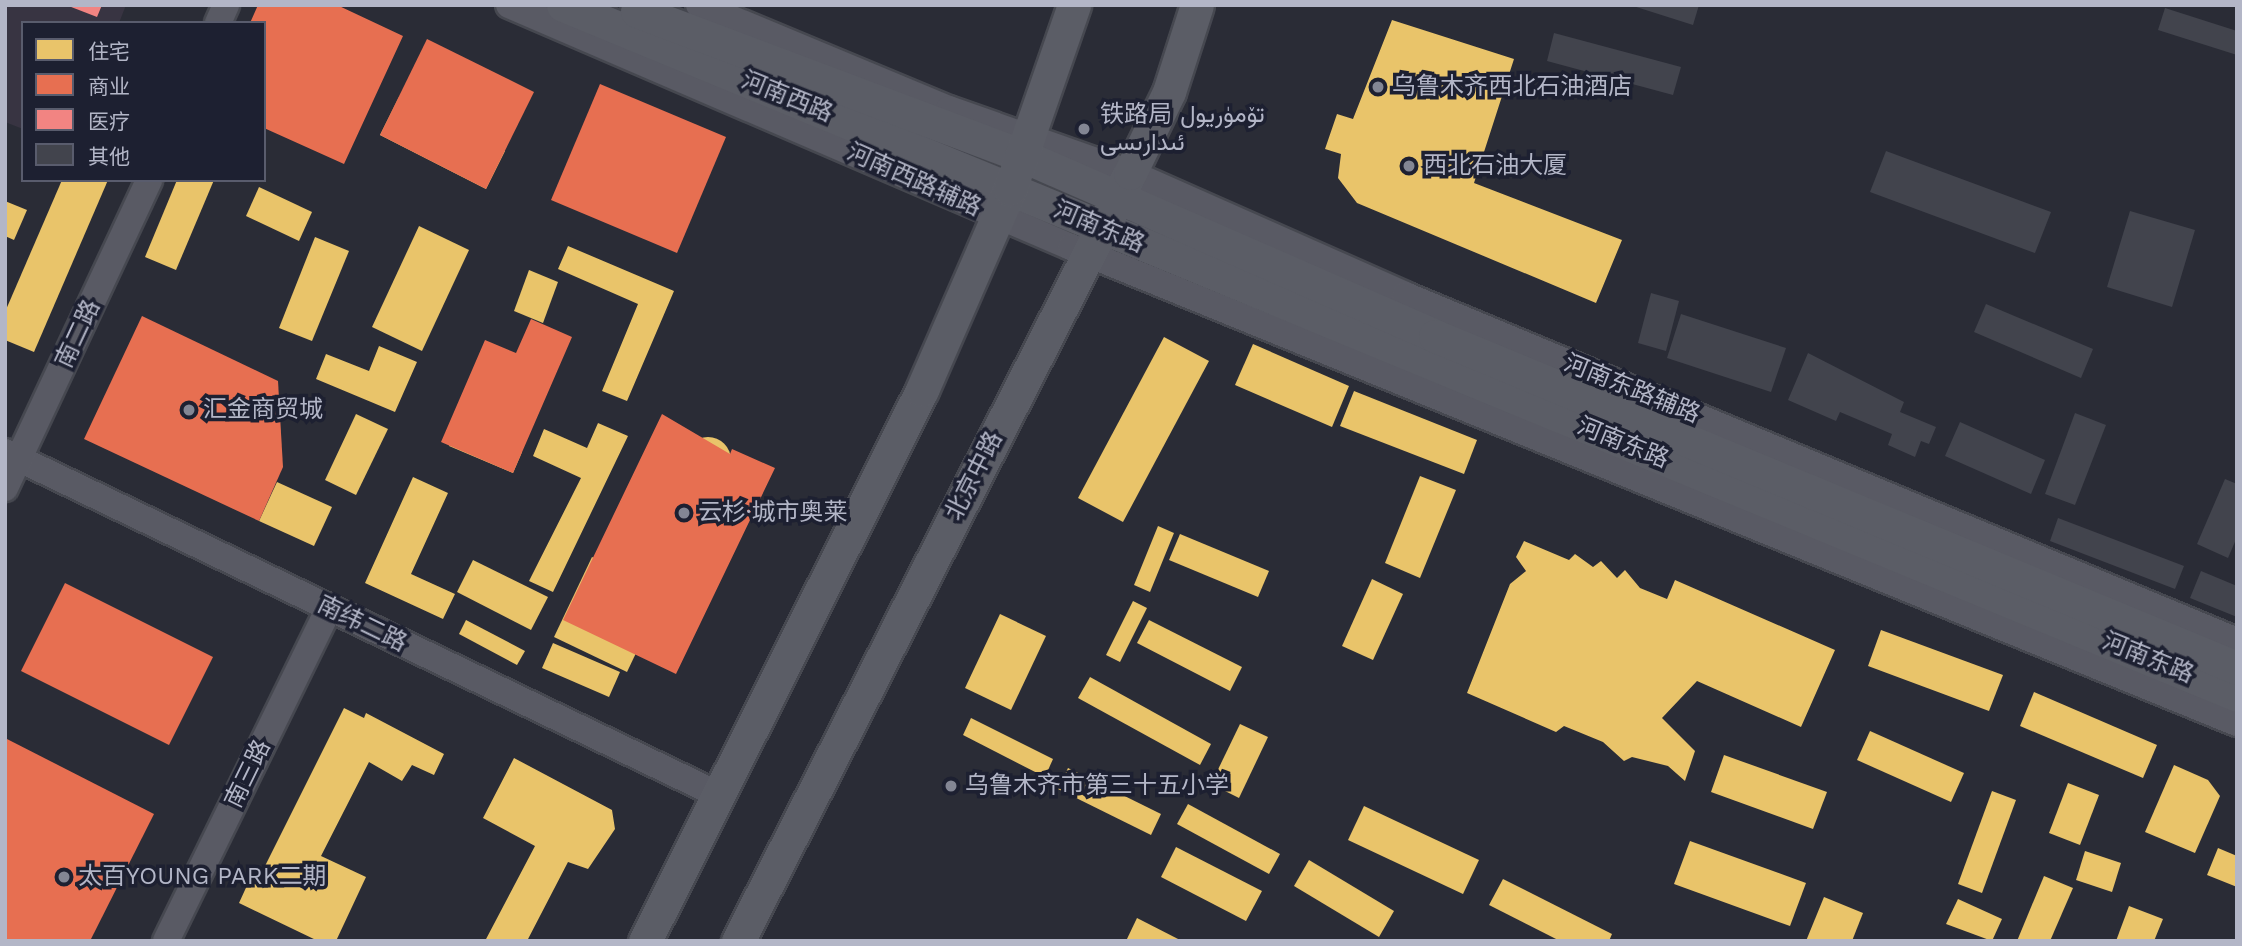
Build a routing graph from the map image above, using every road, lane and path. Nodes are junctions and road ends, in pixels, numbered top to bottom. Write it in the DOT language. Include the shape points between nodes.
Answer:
graph roads {
  1 [pos="226,5"];
  2 [pos="509,5"];
  3 [pos="563,5"];
  4 [pos="624,5"];
  5 [pos="699,5"];
  6 [pos="1074,5"];
  7 [pos="1197,5"];
  8 [pos="219,21"];
  9 [pos="1025,145"];
  10 [pos="148,182"];
  11 [pos="1124,185"];
  12 [pos="1004,203"];
  13 [pos="1094,242"];
  14 [pos="12,455"];
  15 [pos="5,488"];
  16 [pos="329,608"];
  17 [pos="2237,640"];
  18 [pos="2237,668"];
  19 [pos="2237,695"];
  20 [pos="2237,723"];
  21 [pos="719,795"];
  22 [pos="166,941"];
  23 [pos="645,941"];
  24 [pos="738,941"];
  1 -- 8 [label="street"];
  2 -- 12 [label="street, 河南西路辅路"];
  3 -- 12 [label="main road, 河南西路"];
  4 -- 9 [label="main road, 河南西路"];
  5 -- 9 [label="street"];
  6 -- 9 [label="main road"];
  7 -- 11 [label="main road, 北京中路" via="1169,92"];
  9 -- 11 [label="main road, 河南东路"];
  9 -- 12 [label="main road"];
  10 -- 14 [label="street, 南二路"];
  11 -- 13 [label="main road, 北京中路"];
  11 -- 17 [label="street, 河南东路辅路" via="1405,295"];
  11 -- 18 [label="main road, 河南东路" via="1435,335"];
  12 -- 13 [label="main road, 河南东路"];
  12 -- 21 [label="main road" via="922,390"];
  13 -- 19 [label="main road, 河南东路"];
  13 -- 20 [label="street"];
  13 -- 24 [label="main road, 北京中路"];
  14 -- 15 [label="street, 南二路"];
  14 -- 16 [label="street, 南纬二路"];
  16 -- 21 [label="street, 南纬二路"];
  16 -- 22 [label="street, 南三路"];
  21 -- 23 [label="main road"];
}
